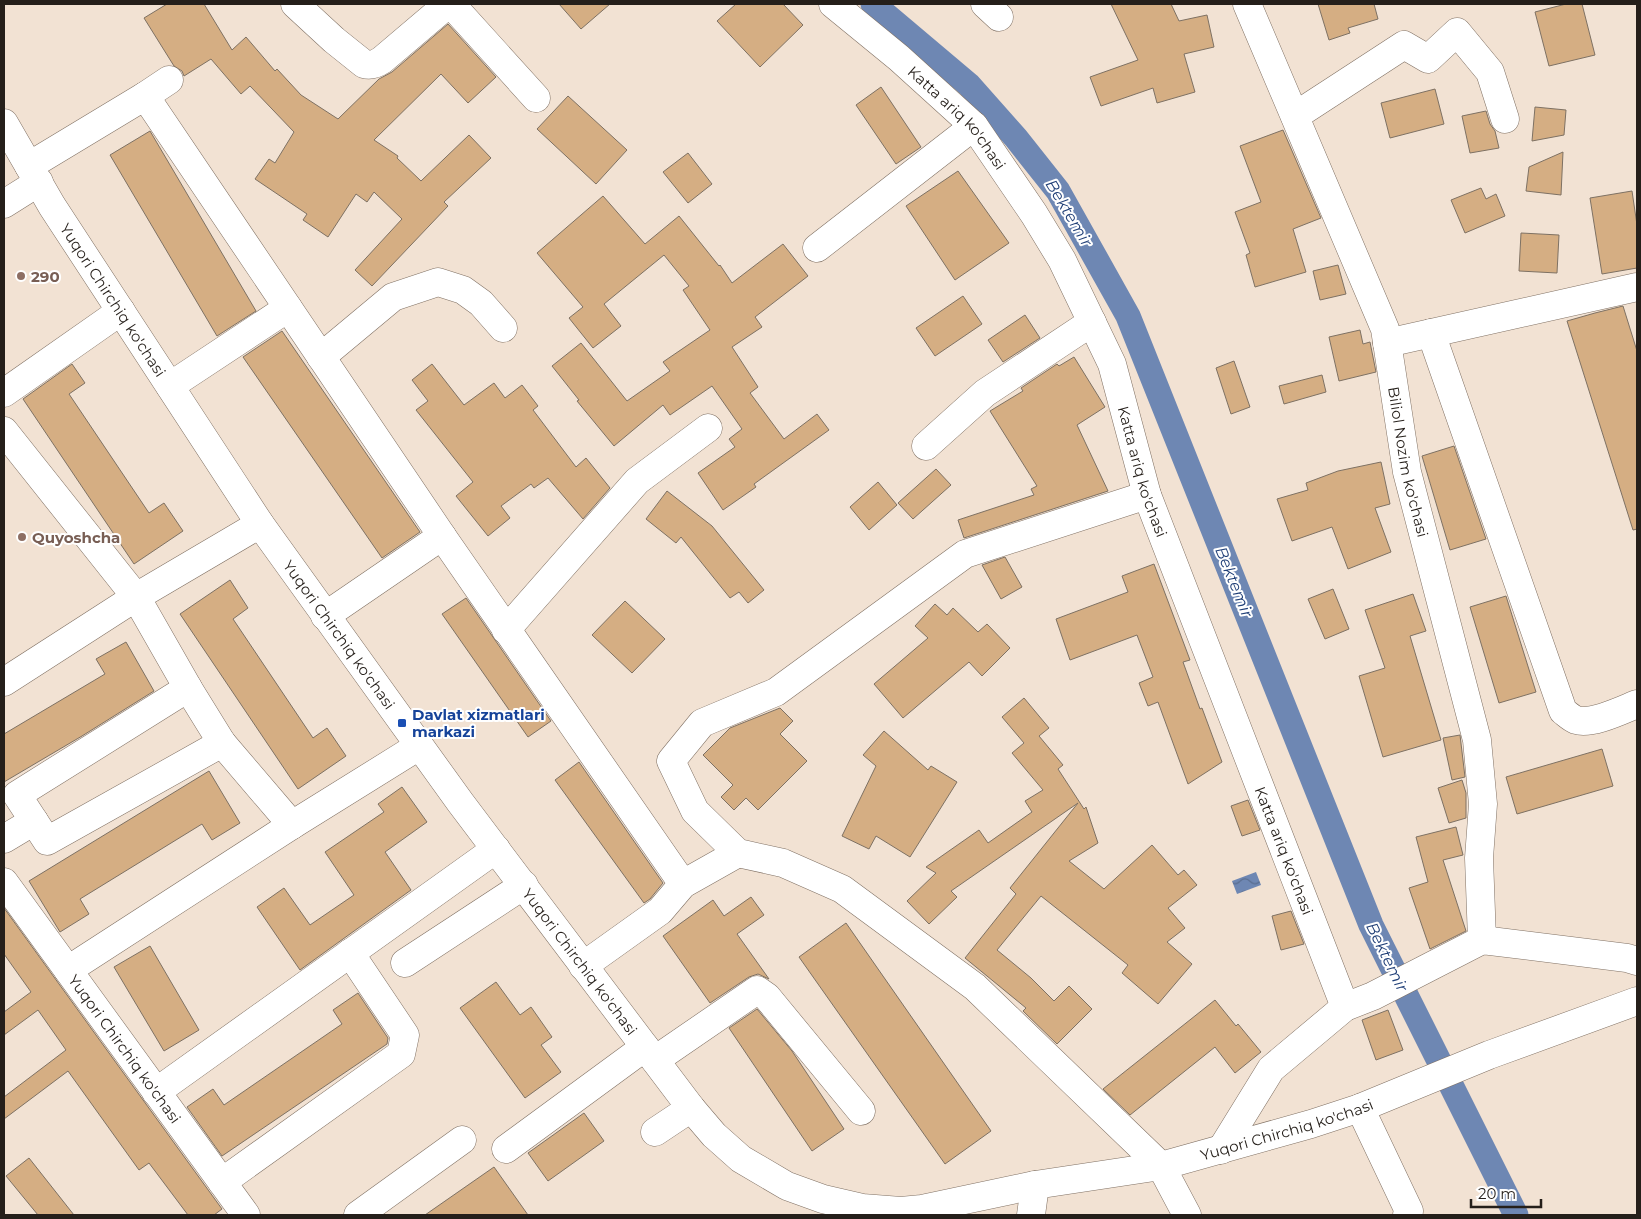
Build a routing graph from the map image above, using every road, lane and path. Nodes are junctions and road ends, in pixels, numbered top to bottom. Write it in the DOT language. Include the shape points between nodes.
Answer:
graph roads {
  1 [pos="295,4"];
  2 [pos="449,4"];
  3 [pos="833,4"];
  4 [pos="1248,4"];
  5 [pos="169,80"];
  6 [pos="145,96"];
  7 [pos="536,98"];
  8 [pos="1295,116"];
  9 [pos="1505,119"];
  10 [pos="4,123"];
  11 [pos="974,126"];
  12 [pos="34,174"];
  13 [pos="4,204"];
  14 [pos="818,248"];
  15 [pos="1637,287"];
  16 [pos="288,308"];
  17 [pos="120,311"];
  18 [pos="1092,322"];
  19 [pos="503,328"];
  20 [pos="1431,333"];
  21 [pos="1386,343"];
  22 [pos="321,357"];
  23 [pos="170,386"];
  24 [pos="4,393"];
  25 [pos="708,428"];
  26 [pos="4,432"];
  27 [pos="926,446"];
  28 [pos="1147,495"];
  29 [pos="260,524"];
  30 [pos="442,536"];
  31 [pos="136,597"];
  32 [pos="326,616"];
  33 [pos="506,630"];
  34 [pos="4,682"];
  35 [pos="188,688"];
  36 [pos="1637,704"];
  37 [pos="222,743"];
  38 [pos="419,746"];
  39 [pos="34,821"];
  40 [pos="292,825"];
  41 [pos="4,839"];
  42 [pos="496,849"];
  43 [pos="738,853"];
  44 [pos="4,882"];
  45 [pos="683,884"];
  46 [pos="524,886"];
  47 [pos="1482,940"];
  48 [pos="350,953"];
  49 [pos="1637,962"];
  50 [pos="405,963"];
  51 [pos="583,966"];
  52 [pos="68,970"];
  53 [pos="1637,1001"];
  54 [pos="1345,1008"];
  55 [pos="650,1054"];
  56 [pos="156,1092"];
  57 [pos="691,1108"];
  58 [pos="1360,1108"];
  59 [pos="861,1110"];
  60 [pos="655,1132"];
  61 [pos="462,1140"];
  62 [pos="506,1149"];
  63 [pos="1221,1150"];
  64 [pos="1160,1166"];
  65 [pos="222,1182"];
  66 [pos="1035,1185"];
  67 [pos="918,1212"];
  68 [pos="246,1215"];
  69 [pos="358,1215"];
  70 [pos="1031,1215"];
  71 [pos="1187,1215"];
  72 [pos="1407,1215"];
  1 -- 2 [label="street" via="334,40 369,66 382,60"];
  2 -- 7 [label="street"];
  3 -- 11 [label="street, Katta ariq ko'chasi"];
  4 -- 8 [label="street, Biliol Nozim ko'chasi"];
  5 -- 6 [label="street"];
  6 -- 12 [label="street"];
  6 -- 16 [label="street"];
  8 -- 9 [label="street" via="1404,45 1428,59 1457,32 1490,72"];
  8 -- 21 [label="street, Biliol Nozim ko'chasi" via="1385,329"];
  10 -- 12 [label="street, Yuqori Chirchiq ko'chasi"];
  11 -- 14 [label="street"];
  11 -- 18 [label="street, Katta ariq ko'chasi" via="1062,260"];
  12 -- 13 [label="street"];
  12 -- 17 [label="street, Yuqori Chirchiq ko'chasi"];
  15 -- 20 [label="street"];
  16 -- 22 [label="street"];
  16 -- 23 [label="street"];
  17 -- 23 [label="street, Yuqori Chirchiq ko'chasi"];
  17 -- 24 [label="street"];
  18 -- 27 [label="street" via="985,392"];
  18 -- 28 [label="street, Katta ariq ko'chasi" via="1112,364"];
  19 -- 22 [label="street" via="463,290 438,282 392,297"];
  20 -- 21 [label="street"];
  20 -- 36 [label="street" via="1563,711 1574,720 1584,722"];
  21 -- 47 [label="street, Biliol Nozim ko'chasi" via="1406,472 1477,740 1482,804 1479,858"];
  22 -- 30 [label="street"];
  23 -- 29 [label="street, Yuqori Chirchiq ko'chasi"];
  25 -- 33 [label="street" via="638,481"];
  26 -- 31 [label="street"];
  28 -- 43 [label="street" via="965,554 776,692 702,722 671,761 696,811"];
  28 -- 54 [label="street, Katta ariq ko'chasi"];
  29 -- 31 [label="street"];
  29 -- 32 [label="street, Yuqori Chirchiq ko'chasi"];
  30 -- 32 [label="street"];
  30 -- 33 [label="street"];
  31 -- 34 [label="street"];
  31 -- 35 [label="street"];
  32 -- 38 [label="street, Yuqori Chirchiq ko'chasi"];
  33 -- 45 [label="street"];
  35 -- 37 [label="street"];
  35 -- 39 [label="street" via="17,795"];
  37 -- 39 [label="street" via="47,841"];
  37 -- 40 [label="street"];
  38 -- 40 [label="street"];
  38 -- 42 [label="street, Yuqori Chirchiq ko'chasi"];
  39 -- 41 [label="street"];
  40 -- 52 [label="street"];
  42 -- 46 [label="street, Yuqori Chirchiq ko'chasi"];
  42 -- 48 [label="street"];
  43 -- 45 [label="street"];
  43 -- 64 [label="street" via="783,863 842,889 975,987"];
  44 -- 52 [label="street, Yuqori Chirchiq ko'chasi"];
  45 -- 51 [label="street" via="660,911"];
  46 -- 50 [label="street"];
  46 -- 51 [label="street, Yuqori Chirchiq ko'chasi"];
  47 -- 49 [label="street" via="1627,958"];
  47 -- 54 [label="street"];
  48 -- 56 [label="street"];
  48 -- 65 [label="street" via="405,1035 401,1054"];
  51 -- 55 [label="street, Yuqori Chirchiq ko'chasi"];
  52 -- 56 [label="street, Yuqori Chirchiq ko'chasi"];
  53 -- 58 [label="street, Yuqori Chirchiq ko'chasi" via="1489,1055"];
  54 -- 63 [label="street" via="1271,1069"];
  55 -- 57 [label="street, Yuqori Chirchiq ko'chasi"];
  55 -- 59 [label="street" via="757,990 768,997"];
  55 -- 62 [label="street"];
  56 -- 65 [label="street, Yuqori Chirchiq ko'chasi"];
  57 -- 60 [label="street"];
  57 -- 67 [label="street, Yuqori Chirchiq ko'chasi" via="741,1159 787,1186 862,1208"];
  58 -- 63 [label="street, Yuqori Chirchiq ko'chasi"];
  58 -- 72 [label="street" via="1409,1211"];
  61 -- 69 [label="street"];
  63 -- 64 [label="street, Yuqori Chirchiq ko'chasi"];
  64 -- 66 [label="street, Yuqori Chirchiq ko'chasi"];
  64 -- 71 [label="street"];
  65 -- 68 [label="street, Yuqori Chirchiq ko'chasi"];
  66 -- 67 [label="street, Yuqori Chirchiq ko'chasi"];
  66 -- 70 [label="street"];
}
